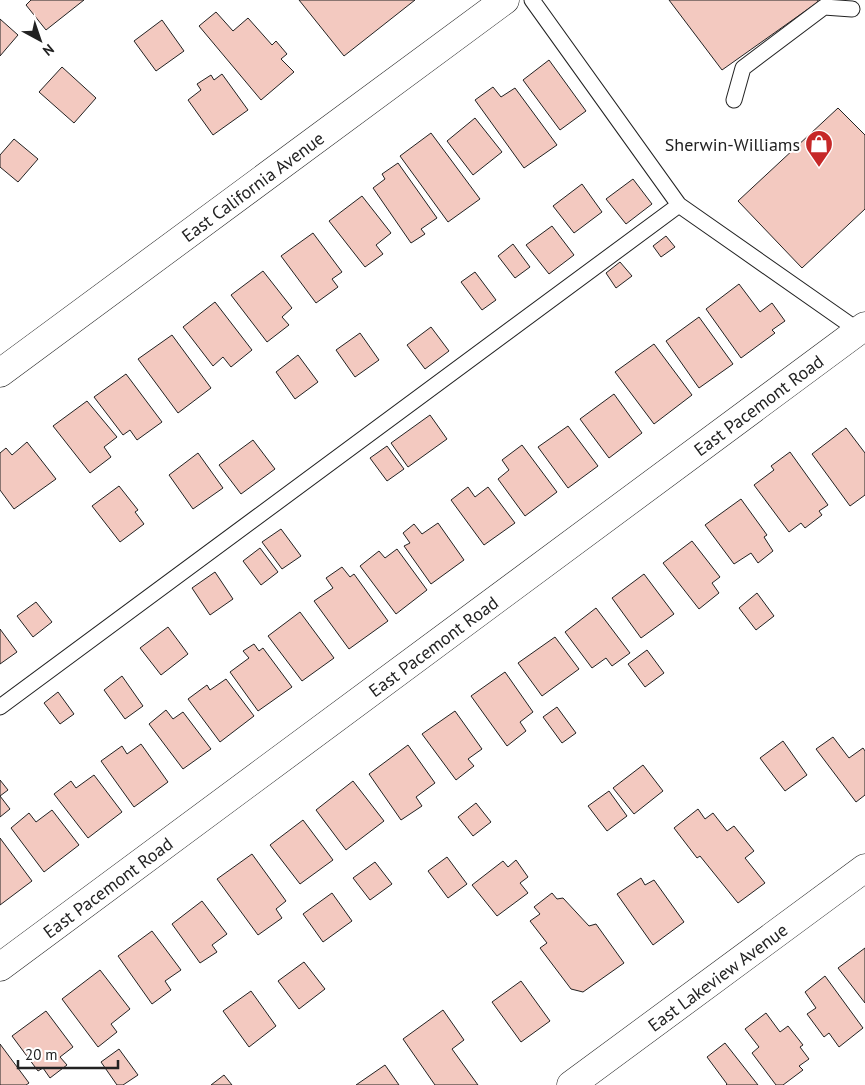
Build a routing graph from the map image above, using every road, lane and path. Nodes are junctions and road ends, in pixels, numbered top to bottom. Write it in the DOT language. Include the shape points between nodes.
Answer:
graph roads {
  1 [pos="505,0"];
  2 [pos="532,0"];
  3 [pos="852,9"];
  4 [pos="734,100"];
  5 [pos="679,206"];
  6 [pos="862,329"];
  7 [pos="0,373"];
  8 [pos="0,707"];
  9 [pos="865,868"];
  10 [pos="0,967"];
  11 [pos="571,1085"];
  1 -- 7 [label="street, East California Avenue"];
  2 -- 5 [label="lane"];
  3 -- 4 [label="lane" via="824,6 743,68"];
  5 -- 6 [label="lane"];
  5 -- 8 [label="lane"];
  6 -- 10 [label="street, East Pacemont Road"];
  9 -- 11 [label="street, East Lakeview Avenue"];
}
